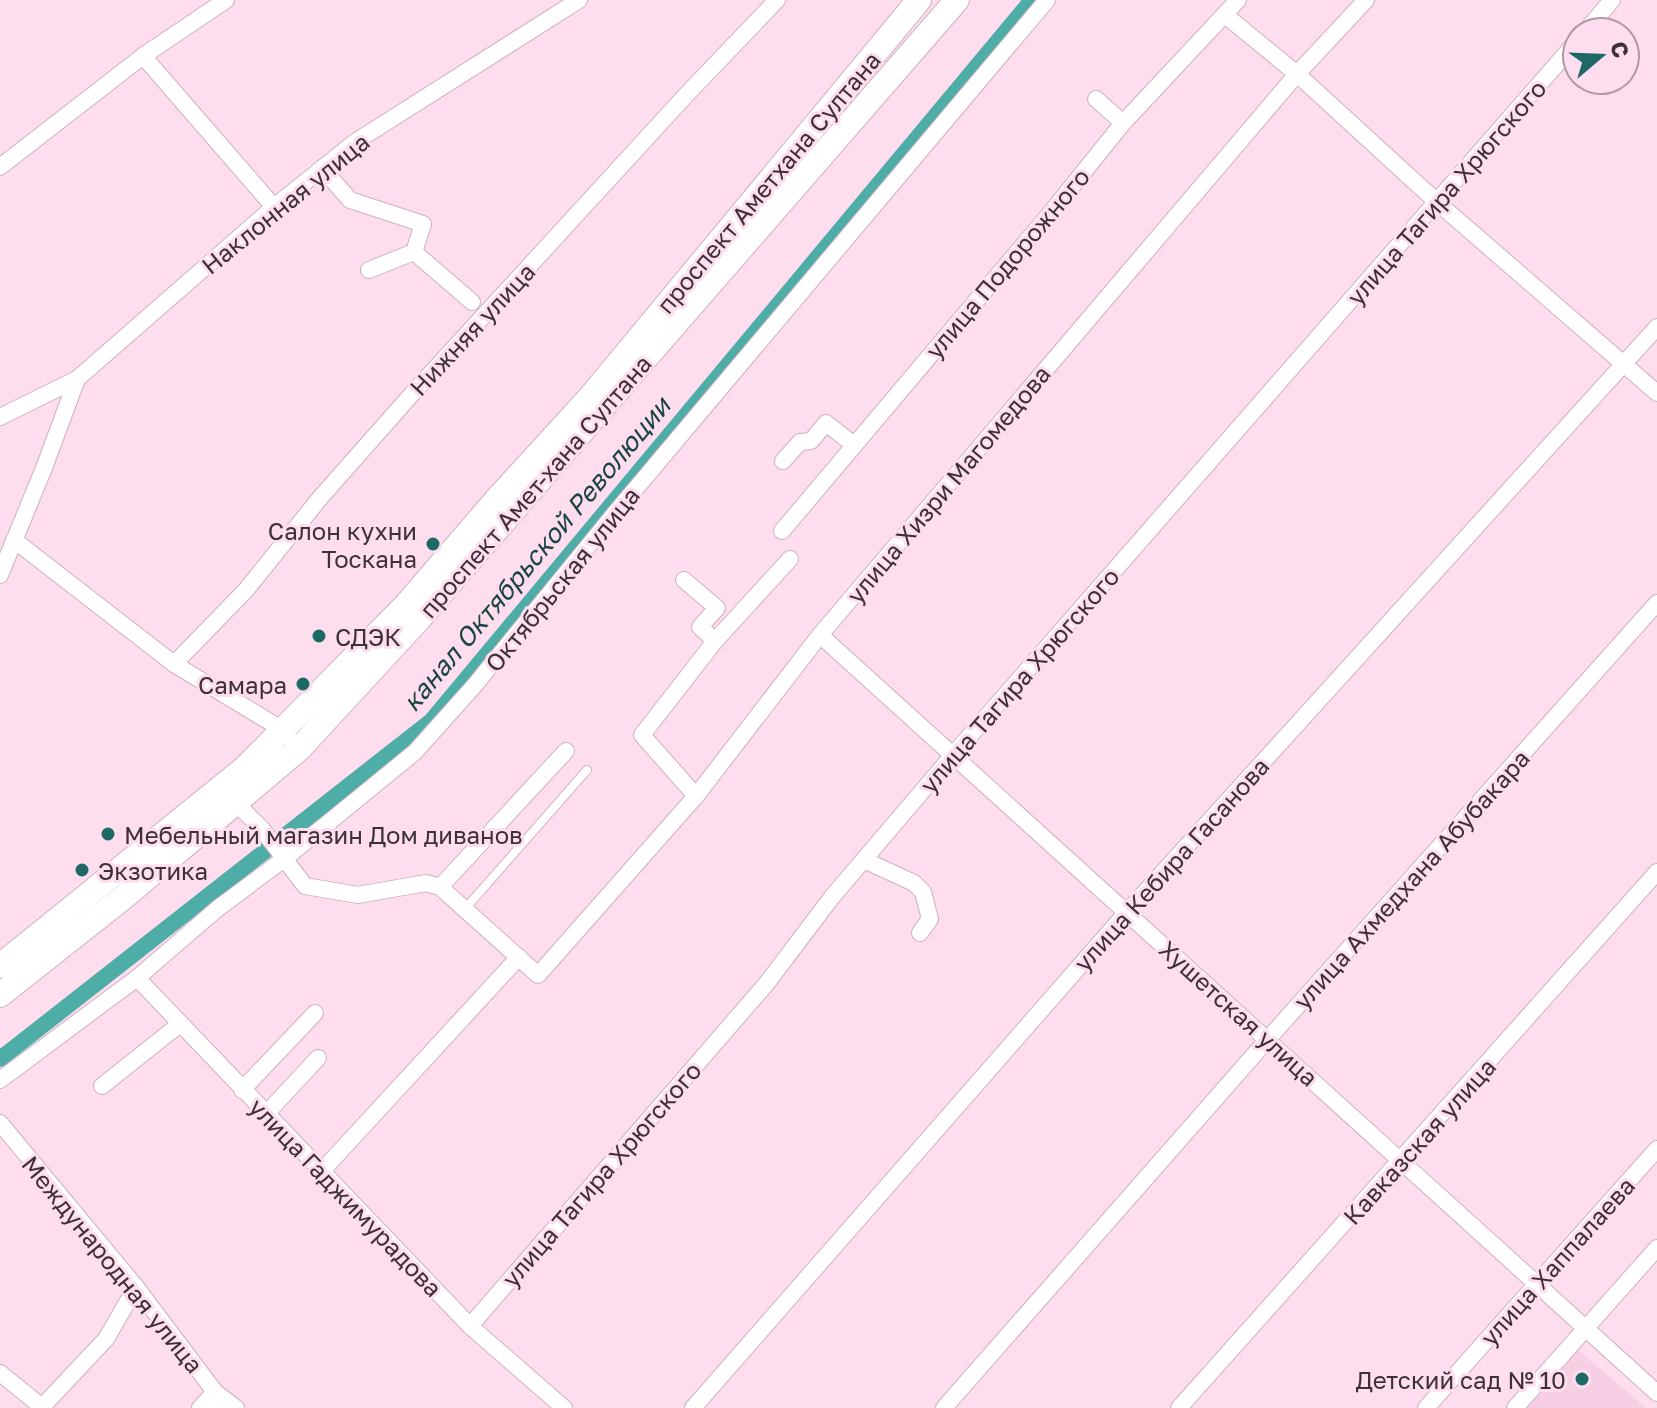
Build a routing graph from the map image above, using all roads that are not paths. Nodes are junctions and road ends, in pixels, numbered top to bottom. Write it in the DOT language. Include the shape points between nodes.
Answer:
graph roads {
  1 [pos="226,0"];
  2 [pos="579,0"];
  3 [pos="777,0"];
  4 [pos="919,0"];
  5 [pos="957,0"];
  6 [pos="1047,0"];
  7 [pos="1238,0"];
  8 [pos="1366,0"];
  9 [pos="1612,0"];
  10 [pos="1225,15"];
  11 [pos="1598,16"];
  12 [pos="143,56"];
  13 [pos="1561,60"];
  14 [pos="1297,74"];
  15 [pos="1096,99"];
  16 [pos="1123,123"];
  17 [pos="0,167"];
  18 [pos="322,168"];
  19 [pos="1438,203"];
  20 [pos="274,207"];
  21 [pos="414,252"];
  22 [pos="369,270"];
  23 [pos="472,302"];
  24 [pos="1657,327"];
  25 [pos="1624,363"];
  26 [pos="77,379"];
  27 [pos="1657,393"];
  28 [pos="0,417"];
  29 [pos="854,445"];
  30 [pos="783,461"];
  31 [pos="782,531"];
  32 [pos="14,540"];
  33 [pos="790,559"];
  34 [pos="0,575"];
  35 [pos="684,580"];
  36 [pos="1657,603"];
  37 [pos="820,635"];
  38 [pos="715,641"];
  39 [pos="174,664"];
  40 [pos="283,730"];
  41 [pos="299,749"];
  42 [pos="566,751"];
  43 [pos="953,755"];
  44 [pos="587,770"];
  45 [pos="227,794"];
  46 [pos="696,796"];
  47 [pos="284,859"];
  48 [pos="864,860"];
  49 [pos="1657,872"];
  50 [pos="440,887"];
  51 [pos="465,910"];
  52 [pos="1127,912"];
  53 [pos="920,933"];
  54 [pos="519,957"];
  55 [pos="0,966"];
  56 [pos="137,978"];
  57 [pos="0,995"];
  58 [pos="315,1013"];
  59 [pos="180,1024"];
  60 [pos="1268,1039"];
  61 [pos="318,1058"];
  62 [pos="0,1080"];
  63 [pos="102,1086"];
  64 [pos="242,1090"];
  65 [pos="266,1114"];
  66 [pos="0,1123"];
  67 [pos="1657,1149"];
  68 [pos="1402,1160"];
  69 [pos="321,1172"];
  70 [pos="1657,1248"];
  71 [pos="1535,1284"];
  72 [pos="136,1287"];
  73 [pos="470,1326"];
  74 [pos="1586,1327"];
  75 [pos="0,1373"];
  76 [pos="1657,1393"];
  77 [pos="214,1400"];
  78 [pos="41,1407"];
  79 [pos="200,1408"];
  80 [pos="236,1408"];
  81 [pos="564,1408"];
  82 [pos="693,1408"];
  83 [pos="944,1408"];
  84 [pos="1179,1408"];
  85 [pos="1426,1408"];
  86 [pos="1515,1408"];
  1 -- 12 [label="street"];
  2 -- 18 [label="street, Наклонная улица"];
  3 -- 39 [label="street, Нижняя улица" via="412,394 246,590"];
  4 -- 40 [label="main road, проспект Аметхана Султана" via="592,395 406,605"];
  5 -- 41 [label="main road, проспект Амет-хана Султана" via="429,608"];
  6 -- 47 [label="street, Октябрьская улица" via="474,686 415,752"];
  7 -- 10 [label="street, улица Подорожного"];
  8 -- 14 [label="street, улица Хизри Магомедова"];
  9 -- 11 [label="street"];
  10 -- 14 [label="street"];
  10 -- 16 [label="street, улица Подорожного"];
  12 -- 17 [label="street"];
  12 -- 20 [label="street"];
  13 -- 19 [label="street, улица Тагира Хрюгского"];
  14 -- 19 [label="street"];
  14 -- 37 [label="street, улица Хизри Магомедова"];
  15 -- 16 [label="street"];
  16 -- 29 [label="street, улица Подорожного"];
  18 -- 20 [label="street, Наклонная улица"];
  18 -- 21 [label="street" via="350,200 423,224"];
  19 -- 25 [label="street"];
  19 -- 43 [label="street, улица Тагира Хрюгского"];
  20 -- 26 [label="street, Наклонная улица"];
  21 -- 22 [label="street"];
  21 -- 23 [label="street"];
  24 -- 25 [label="street, улица Кебира Гасанова"];
  25 -- 27 [label="street"];
  25 -- 52 [label="street, улица Кебира Гасанова"];
  26 -- 28 [label="street, Наклонная улица"];
  26 -- 32 [label="street"];
  29 -- 30 [label="street" via="826,423"];
  29 -- 31 [label="street, улица Подорожного"];
  32 -- 34 [label="street"];
  32 -- 39 [label="street"];
  33 -- 38 [label="street"];
  35 -- 38 [label="street" via="717,608 700,627"];
  36 -- 60 [label="street, улица Ахмедхана Абубакара"];
  37 -- 43 [label="street, Хушетская улица"];
  37 -- 46 [label="street, улица Хизри Магомедова"];
  38 -- 46 [label="street" via="642,735"];
  39 -- 40 [label="street"];
  40 -- 41 [label="street"];
  40 -- 45 [label="main road, проспект Аметхана Султана"];
  41 -- 45 [label="main road, проспект Амет-хана Султана"];
  42 -- 50 [label="street"];
  43 -- 48 [label="street, улица Тагира Хрюгского"];
  43 -- 52 [label="street, Хушетская улица"];
  44 -- 51 [label="lane"];
  45 -- 47 [label="street"];
  45 -- 55 [label="main road, проспект Аметхана Султана" via="153,845"];
  45 -- 57 [label="main road, проспект Амет-хана Султана" via="124,897"];
  46 -- 54 [label="street, улица Хизри Магомедова" via="538,975"];
  47 -- 50 [label="street" via="305,886 358,895 426,883"];
  47 -- 56 [label="street, Октябрьская улица"];
  48 -- 53 [label="street" via="923,892 930,919"];
  48 -- 73 [label="street, улица Тагира Хрюгского" via="767,983"];
  49 -- 68 [label="street, Кавказская улица"];
  50 -- 51 [label="street"];
  51 -- 54 [label="street"];
  52 -- 60 [label="street, Хушетская улица"];
  52 -- 82 [label="street, улица Кебира Гасанова"];
  54 -- 69 [label="street"];
  56 -- 59 [label="street, улица Гаджимурадова"];
  56 -- 62 [label="street, Октябрьская улица"];
  58 -- 64 [label="street"];
  59 -- 63 [label="street"];
  59 -- 64 [label="street, улица Гаджимурадова"];
  60 -- 68 [label="street, Хушетская улица"];
  60 -- 83 [label="street, улица Ахмедхана Абубакара"];
  61 -- 65 [label="street"];
  64 -- 65 [label="street, улица Гаджимурадова"];
  65 -- 69 [label="street, улица Гаджимурадова"];
  66 -- 72 [label="street, Международная улица"];
  67 -- 71 [label="street, улица Хаппалаева"];
  68 -- 71 [label="street, Хушетская улица"];
  68 -- 84 [label="street, Кавказская улица"];
  69 -- 73 [label="street, улица Гаджимурадова"];
  70 -- 74 [label="street"];
  71 -- 74 [label="street, Хушетская улица"];
  71 -- 85 [label="street, улица Хаппалаева"];
  72 -- 77 [label="street, Международная улица"];
  72 -- 78 [label="street" via="106,1339"];
  73 -- 81 [label="street, улица Гаджимурадова"];
  74 -- 76 [label="street, Хушетская улица"];
  74 -- 86 [label="street"];
  75 -- 78 [label="street"];
  77 -- 79 [label="street"];
  77 -- 80 [label="street, Международная улица"];
}
